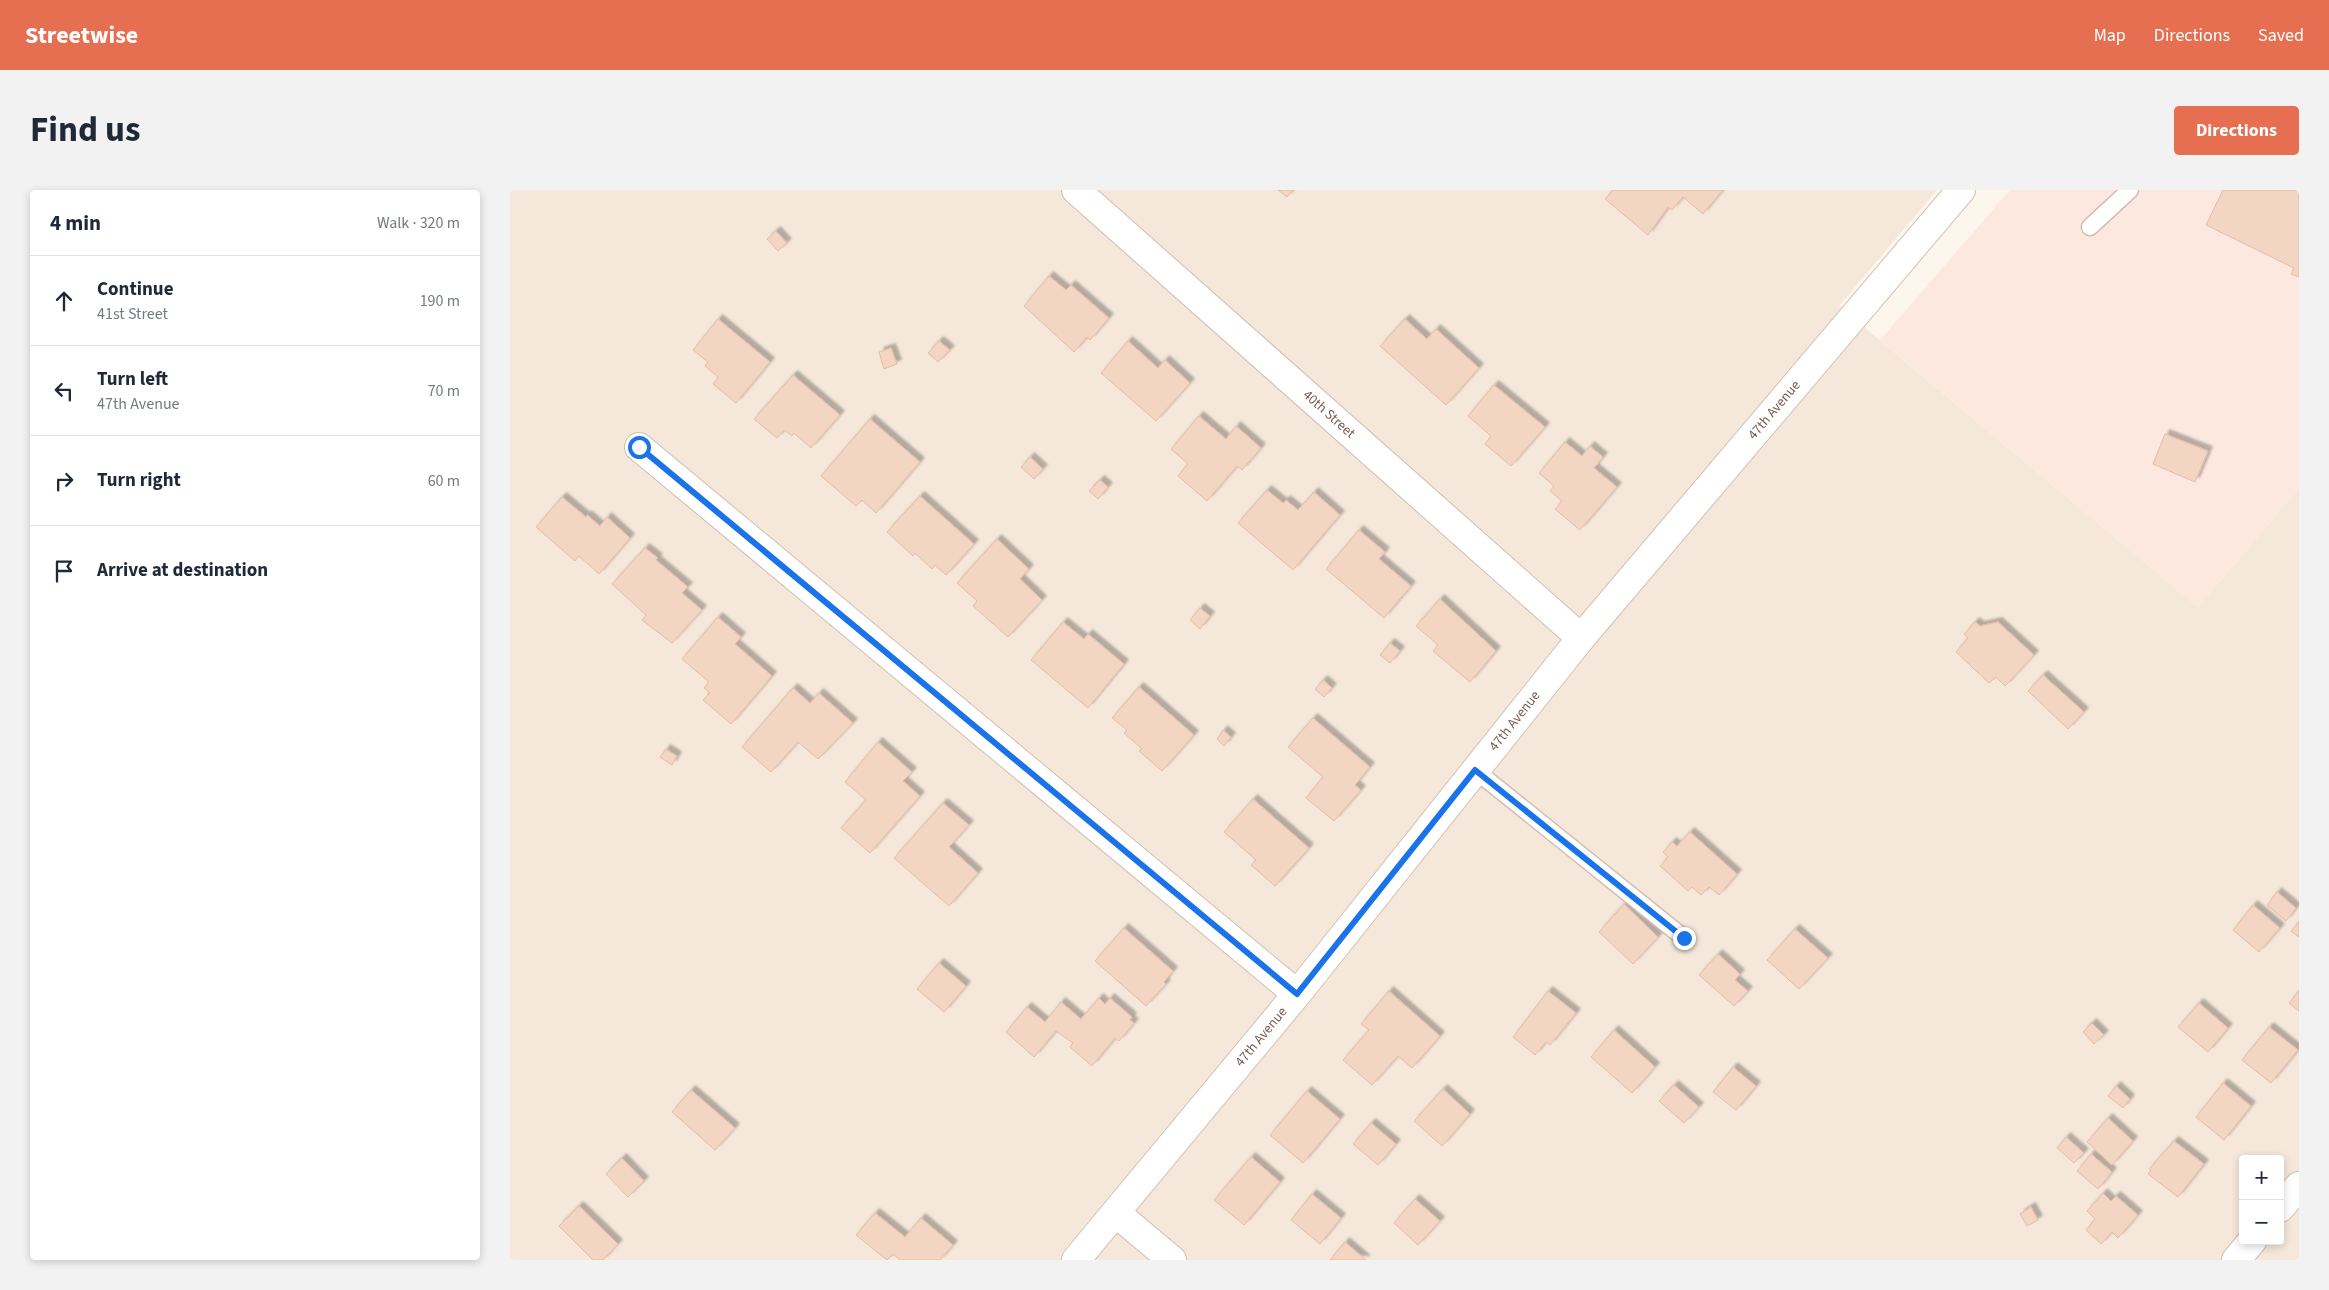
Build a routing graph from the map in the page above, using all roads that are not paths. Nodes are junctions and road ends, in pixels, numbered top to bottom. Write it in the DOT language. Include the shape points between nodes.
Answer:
graph roads {
  1 [pos="1961,190"];
  2 [pos="2130,190"];
  3 [pos="1093,195"];
  4 [pos="2090,228"];
  5 [pos="639,447"];
  6 [pos="1581,638"];
  7 [pos="1475,770"];
  8 [pos="1684,938"];
  9 [pos="1297,994"];
  10 [pos="2299,1186"];
  11 [pos="2284,1203"];
  12 [pos="1116,1213"];
  13 [pos="2249,1245"];
  14 [pos="1076,1260"];
  15 [pos="1172,1260"];
  16 [pos="2236,1260"];
  1 -- 6 [label="street, 47th Avenue"];
  2 -- 4 [label="lane"];
  3 -- 6 [label="street, 40th Street"];
  5 -- 9 [label="street"];
  6 -- 7 [label="street, 47th Avenue"];
  7 -- 8 [label="lane"];
  7 -- 9 [label="street, 47th Avenue"];
  9 -- 12 [label="street, 47th Avenue"];
  10 -- 11 [label="street"];
  12 -- 14 [label="street, 47th Avenue"];
  12 -- 15 [label="street"];
  13 -- 16 [label="street"];
}
